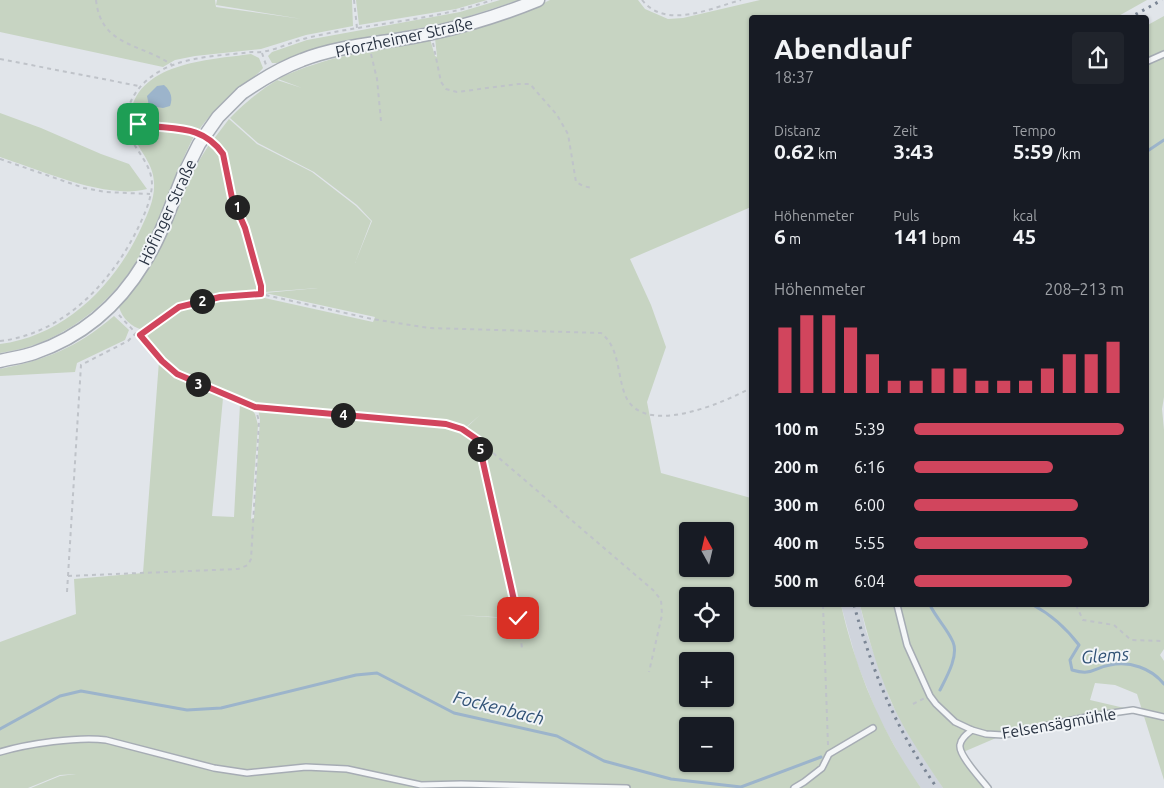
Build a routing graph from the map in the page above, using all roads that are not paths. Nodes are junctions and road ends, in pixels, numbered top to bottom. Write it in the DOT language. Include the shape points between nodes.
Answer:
graph roads {
  1 [pos="538,0"];
  2 [pos="1164,54"];
  3 [pos="1149,61"];
  4 [pos="270,74"];
  5 [pos="0,361"];
  6 [pos="898,607"];
  7 [pos="1164,717"];
  8 [pos="873,728"];
  9 [pos="972,730"];
  10 [pos="0,752"];
  11 [pos="627,788"];
  12 [pos="794,788"];
  13 [pos="988,788"];
  1 -- 4 [label="street, Pforzheimer Straße" via="484,20 431,34 302,59"];
  2 -- 3 [label="lane"];
  4 -- 5 [label="street, Höfinger Straße, bridge" via="242,93 218,117 199,144 145,262 111,307 66,340 33,354"];
  6 -- 9 [label="lane, Felsensägmühle" via="907,645 930,696 955,722"];
  7 -- 9 [label="lane, Felsensägmühle" via="1133,710 1003,735"];
  8 -- 12 [label="lane" via="829,754 822,768"];
  9 -- 13 [label="lane" via="960,746 961,753"];
  10 -- 11 [label="lane" via="91,738 247,773 306,766 347,769 421,785"];
}
